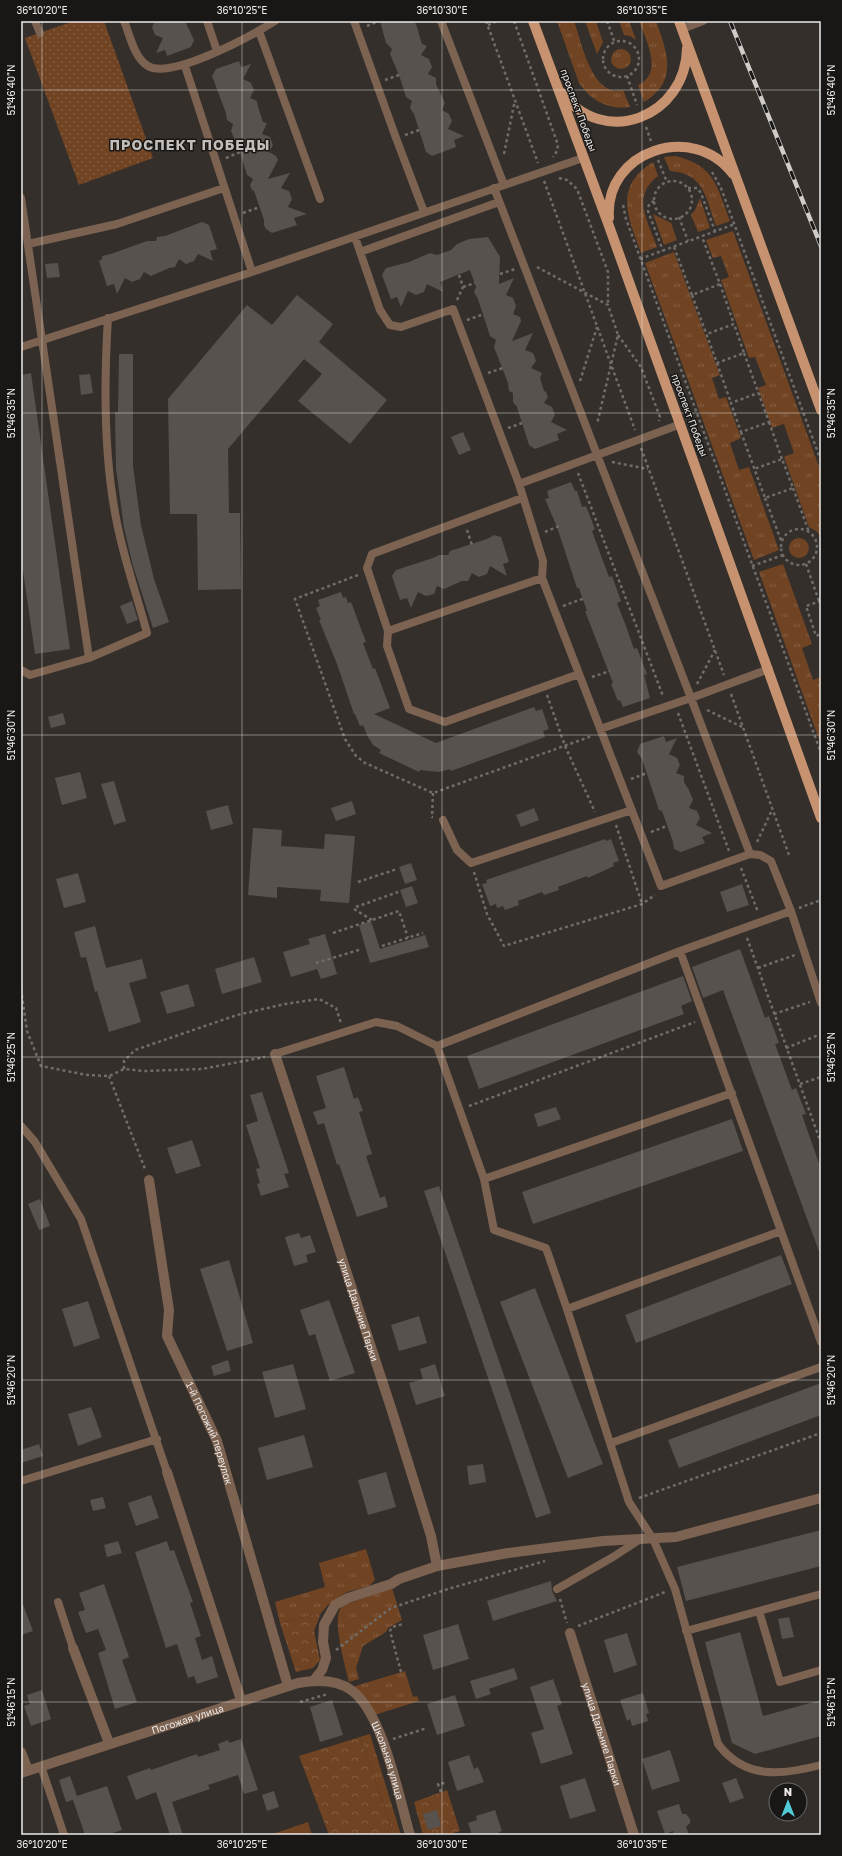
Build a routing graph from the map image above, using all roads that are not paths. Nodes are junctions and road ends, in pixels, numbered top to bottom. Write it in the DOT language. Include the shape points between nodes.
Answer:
graph roads {
  1 [pos="36,21"];
  2 [pos="124,21"];
  3 [pos="207,21"];
  4 [pos="275,21"];
  5 [pos="354,21"];
  6 [pos="441,21"];
  7 [pos="533,21"];
  8 [pos="703,21"];
  9 [pos="680,25"];
  10 [pos="259,31"];
  11 [pos="40,33"];
  12 [pos="687,44"];
  13 [pos="217,51"];
  14 [pos="185,66"];
  15 [pos="557,86"];
  16 [pos="584,158"];
  17 [pos="736,179"];
  18 [pos="504,185"];
  19 [pos="224,188"];
  20 [pos="494,188"];
  21 [pos="21,198"];
  22 [pos="320,199"];
  23 [pos="499,202"];
  24 [pos="424,212"];
  25 [pos="609,226"];
  26 [pos="355,236"];
  27 [pos="28,244"];
  28 [pos="360,252"];
  29 [pos="252,272"];
  30 [pos="108,318"];
  31 [pos="42,339"];
  32 [pos="21,347"];
  33 [pos="821,410"];
  34 [pos="681,424"];
  35 [pos="597,454"];
  36 [pos="519,484"];
  37 [pos="522,498"];
  38 [pos="542,578"];
  39 [pos="388,631"];
  40 [pos="89,658"];
  41 [pos="769,669"];
  42 [pos="21,670"];
  43 [pos="580,678"];
  44 [pos="691,698"];
  45 [pos="600,729"];
  46 [pos="632,810"];
  47 [pos="821,818"];
  48 [pos="443,820"];
  49 [pos="750,854"];
  50 [pos="791,911"];
  51 [pos="680,951"];
  52 [pos="820,1000"];
  53 [pos="437,1046"];
  54 [pos="275,1054"];
  55 [pos="732,1093"];
  56 [pos="21,1126"];
  57 [pos="484,1179"];
  58 [pos="149,1180"];
  59 [pos="781,1231"];
  60 [pos="568,1309"];
  61 [pos="821,1342"];
  62 [pos="821,1366"];
  63 [pos="157,1439"];
  64 [pos="610,1443"];
  65 [pos="168,1472"];
  66 [pos="21,1481"];
  67 [pos="821,1498"];
  68 [pos="653,1539"];
  69 [pos="639,1540"];
  70 [pos="437,1566"];
  71 [pos="557,1589"];
  72 [pos="821,1594"];
  73 [pos="58,1602"];
  74 [pos="759,1611"];
  75 [pos="571,1630"];
  76 [pos="686,1631"];
  77 [pos="73,1648"];
  78 [pos="821,1670"];
  79 [pos="314,1680"];
  80 [pos="288,1686"];
  81 [pos="353,1691"];
  82 [pos="241,1700"];
  83 [pos="109,1743"];
  84 [pos="21,1752"];
  85 [pos="821,1765"];
  86 [pos="41,1766"];
  87 [pos="24,1771"];
  88 [pos="64,1835"];
  89 [pos="410,1835"];
  90 [pos="634,1835"];
  1 -- 11 [label="lane"];
  2 -- 14 [label="lane" via="136,52 148,67 161,70"];
  3 -- 13 [label="lane"];
  4 -- 10 [label="lane"];
  5 -- 24 [label="lane"];
  6 -- 18 [label="lane"];
  7 -- 15 [label="main road, проспект Победы"];
  8 -- 9 [label="lane"];
  9 -- 12 [label="main road"];
  10 -- 13 [label="lane"];
  10 -- 22 [label="lane"];
  12 -- 15 [label="main road" via="685,68 676,90 660,107 639,118 616,121 592,116 572,104"];
  12 -- 17 [label="main road"];
  13 -- 14 [label="lane"];
  14 -- 19 [label="lane"];
  15 -- 16 [label="main road, проспект Победы"];
  16 -- 18 [label="lane"];
  16 -- 25 [label="main road, проспект Победы"];
  17 -- 25 [label="main road" via="721,161 700,150 677,146 653,150 633,162 618,180 610,202"];
  17 -- 33 [label="main road"];
  18 -- 20 [label="lane"];
  19 -- 27 [label="lane" via="117,224"];
  19 -- 29 [label="lane"];
  20 -- 23 [label="lane"];
  20 -- 24 [label="lane"];
  21 -- 27 [label="lane"];
  23 -- 28 [label="lane"];
  23 -- 35 [label="lane"];
  24 -- 26 [label="lane"];
  25 -- 34 [label="main road, проспект Победы"];
  26 -- 28 [label="lane"];
  26 -- 29 [label="lane"];
  27 -- 31 [label="lane"];
  28 -- 36 [label="lane" via="380,310 390,325 401,327 453,309"];
  29 -- 30 [label="lane"];
  30 -- 31 [label="lane"];
  30 -- 40 [label="lane" via="106,354 109,465 116,519 147,633"];
  31 -- 32 [label="lane"];
  31 -- 40 [label="lane"];
  34 -- 35 [label="lane"];
  34 -- 41 [label="main road, проспект Победы"];
  35 -- 36 [label="lane"];
  35 -- 44 [label="lane"];
  36 -- 37 [label="lane"];
  37 -- 38 [label="lane" via="543,560"];
  37 -- 39 [label="lane" via="372,554 367,568"];
  38 -- 39 [label="lane"];
  38 -- 43 [label="lane"];
  39 -- 43 [label="lane" via="387,646 409,709 445,722 544,686"];
  40 -- 42 [label="lane" via="30,674"];
  41 -- 44 [label="lane"];
  41 -- 47 [label="main road, проспект Победы"];
  43 -- 45 [label="lane"];
  44 -- 45 [label="lane"];
  44 -- 49 [label="lane"];
  45 -- 46 [label="lane"];
  46 -- 48 [label="lane" via="471,863 457,850"];
  46 -- 49 [label="lane" via="661,886"];
  49 -- 50 [label="lane" via="760,855 771,861"];
  50 -- 51 [label="lane"];
  50 -- 52 [label="lane"];
  51 -- 53 [label="lane"];
  51 -- 55 [label="lane"];
  53 -- 54 [label="lane" via="397,1026 376,1022"];
  53 -- 57 [label="lane"];
  54 -- 70 [label="street, улица Дальние Парки" via="392,1411"];
  55 -- 57 [label="lane"];
  55 -- 59 [label="lane"];
  56 -- 63 [label="lane" via="35,1142 81,1219"];
  57 -- 60 [label="lane" via="494,1230 546,1248"];
  58 -- 80 [label="street, 1-й Погожий переулок" via="170,1310 167,1336 217,1441"];
  59 -- 60 [label="lane"];
  59 -- 61 [label="lane"];
  60 -- 64 [label="lane"];
  62 -- 64 [label="lane"];
  63 -- 65 [label="lane"];
  63 -- 66 [label="lane"];
  64 -- 68 [label="lane" via="629,1502"];
  65 -- 82 [label="street"];
  67 -- 68 [label="street" via="676,1537"];
  68 -- 69 [label="street"];
  68 -- 76 [label="lane" via="676,1589"];
  69 -- 70 [label="street" via="603,1541 540,1549"];
  69 -- 71 [label="lane"];
  70 -- 79 [label="street" via="348,1598 335,1606 324,1625 323,1642 326,1658 322,1670"];
  72 -- 74 [label="lane"];
  73 -- 77 [label="lane"];
  74 -- 76 [label="lane"];
  74 -- 78 [label="lane" via="780,1682"];
  75 -- 90 [label="street, улица Дальние Парки"];
  76 -- 85 [label="lane" via="718,1744 725,1753 750,1769 778,1774"];
  77 -- 83 [label="street"];
  79 -- 80 [label="street, Погожая улица"];
  79 -- 81 [label="street, Погожая улица" via="334,1683"];
  80 -- 82 [label="street, Погожая улица"];
  81 -- 89 [label="street, Школьная улица" via="368,1709 383,1742"];
  82 -- 83 [label="street, Погожая улица"];
  83 -- 86 [label="street, Погожая улица"];
  84 -- 87 [label="street"];
  86 -- 87 [label="street, Погожая улица"];
  86 -- 88 [label="lane"];
}
